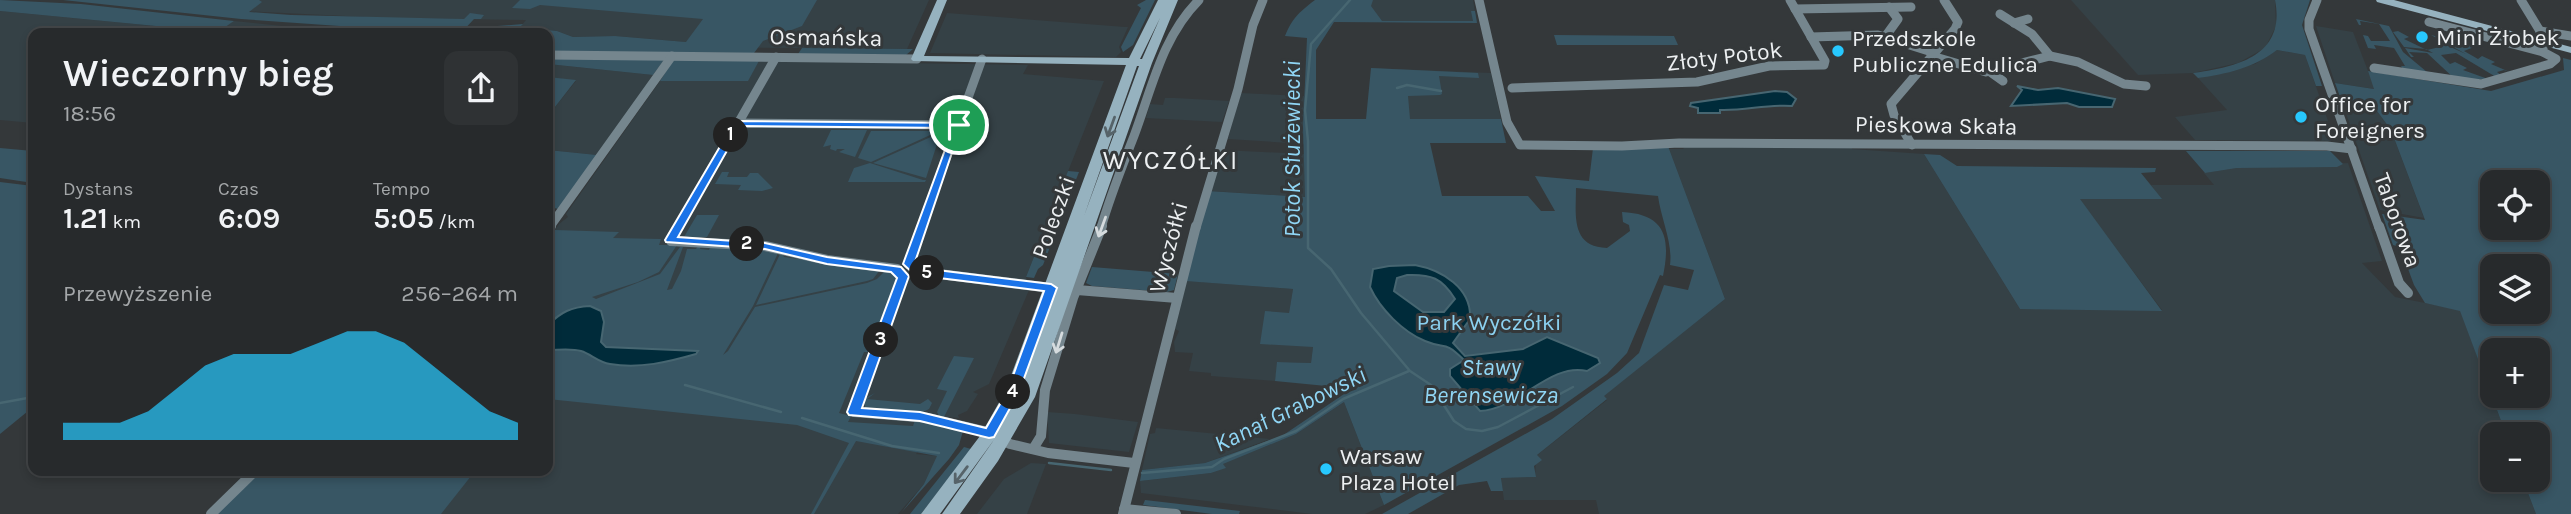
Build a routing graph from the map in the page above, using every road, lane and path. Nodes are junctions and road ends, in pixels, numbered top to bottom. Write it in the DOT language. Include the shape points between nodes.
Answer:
graph roads {
  1 [pos="942,0"];
  2 [pos="1163,0"];
  3 [pos="1173,0"];
  4 [pos="1199,0"];
  5 [pos="1263,0"];
  6 [pos="1479,0"];
  7 [pos="1790,0"];
  8 [pos="1944,0"];
  9 [pos="2317,0"];
  10 [pos="2381,0"];
  11 [pos="2521,0"];
  12 [pos="1911,6"];
  13 [pos="1889,7"];
  14 [pos="1795,9"];
  15 [pos="2000,15"];
  16 [pos="2028,19"];
  17 [pos="2429,22"];
  18 [pos="2014,23"];
  19 [pos="2540,31"];
  20 [pos="2571,36"];
  21 [pos="1811,37"];
  22 [pos="1885,37"];
  23 [pos="2544,48"];
  24 [pos="2571,50"];
  25 [pos="1934,54"];
  26 [pos="553,55"];
  27 [pos="672,56"];
  28 [pos="2050,56"];
  29 [pos="917,58"];
  30 [pos="775,59"];
  31 [pos="982,59"];
  32 [pos="1140,63"];
  33 [pos="2374,68"];
  34 [pos="1989,71"];
  35 [pos="2003,81"];
  36 [pos="2146,86"];
  37 [pos="1512,88"];
  38 [pos="738,123"];
  39 [pos="959,125"];
  40 [pos="1912,145"];
  41 [pos="2352,149"];
  42 [pos="553,223"];
  43 [pos="912,268"];
  44 [pos="900,273"];
  45 [pos="1051,288"];
  46 [pos="1077,290"];
  47 [pos="2408,293"];
  48 [pos="1177,299"];
  49 [pos="996,437"];
  50 [pos="1033,449"];
  51 [pos="1134,463"];
  52 [pos="250,476"];
  53 [pos="1124,511"];
  54 [pos="211,514"];
  55 [pos="930,514"];
  56 [pos="951,514"];
  57 [pos="1176,514"];
  1 -- 29 [label="main road"];
  2 -- 32 [label="main road, Poleczki"];
  3 -- 32 [label="main road, Poleczki"];
  4 -- 46 [label="street, Poleczki, one-way" via="1161,55"];
  5 -- 48 [label="street, Wyczółki" via="1251,27"];
  6 -- 40 [label="street, Pieskowa Skała" via="1507,122 1520,145"];
  7 -- 14 [label="street, Złoty Potok"];
  8 -- 25 [label="street" via="1958,22"];
  9 -- 41 [label="street, Taborowa" via="2309,29"];
  10 -- 23 [label="main road"];
  11 -- 19 [label="street"];
  12 -- 13 [label="street"];
  13 -- 14 [label="street"];
  13 -- 22 [label="street" via="1898,19"];
  14 -- 21 [label="street, Złoty Potok"];
  15 -- 18 [label="street"];
  16 -- 18 [label="street"];
  17 -- 23 [label="street"];
  18 -- 28 [label="street" via="2035,36"];
  19 -- 20 [label="street"];
  19 -- 23 [label="street"];
  21 -- 22 [label="street"];
  21 -- 37 [label="street, Złoty Potok" via="1825,62 1822,65 1769,66 1697,82"];
  22 -- 25 [label="street"];
  23 -- 24 [label="main road"];
  23 -- 33 [label="street" via="2555,61 2481,84"];
  25 -- 34 [label="street"];
  25 -- 40 [label="street" via="1891,104"];
  26 -- 27 [label="street, Osmańska"];
  27 -- 30 [label="street, Osmańska"];
  27 -- 42 [label="street"];
  28 -- 34 [label="street"];
  28 -- 36 [label="street" via="2078,62 2124,84"];
  29 -- 30 [label="street, Osmańska"];
  29 -- 31 [label="main road, Osmańska"];
  30 -- 38 [label="street"];
  31 -- 32 [label="main road, Osmańska"];
  31 -- 39 [label="street"];
  32 -- 45 [label="main road, Poleczki, one-way"];
  32 -- 49 [label="main road, Poleczki" via="1037,374 1019,415"];
  34 -- 35 [label="street"];
  38 -- 39 [label="street"];
  38 -- 44 [label="street" via="670,239 673,242 765,246"];
  39 -- 43 [label="street"];
  40 -- 41 [label="street, Pieskowa Skała"];
  41 -- 47 [label="street, Taborowa" via="2399,283"];
  43 -- 44 [label="street"];
  43 -- 45 [label="street"];
  44 -- 49 [label="street" via="854,412 920,416"];
  45 -- 49 [label="main road, Poleczki"];
  46 -- 48 [label="street"];
  46 -- 50 [label="street, Poleczki, one-way" via="1045,390 1041,436"];
  48 -- 51 [label="street, Wyczółki"];
  49 -- 50 [label="street"];
  49 -- 55 [label="main road, Poleczki, one-way"];
  49 -- 56 [label="main road, Poleczki"];
  50 -- 51 [label="street"];
  51 -- 53 [label="street, Wyczółki"];
  52 -- 54 [label="street"];
  53 -- 57 [label="street"];
}
